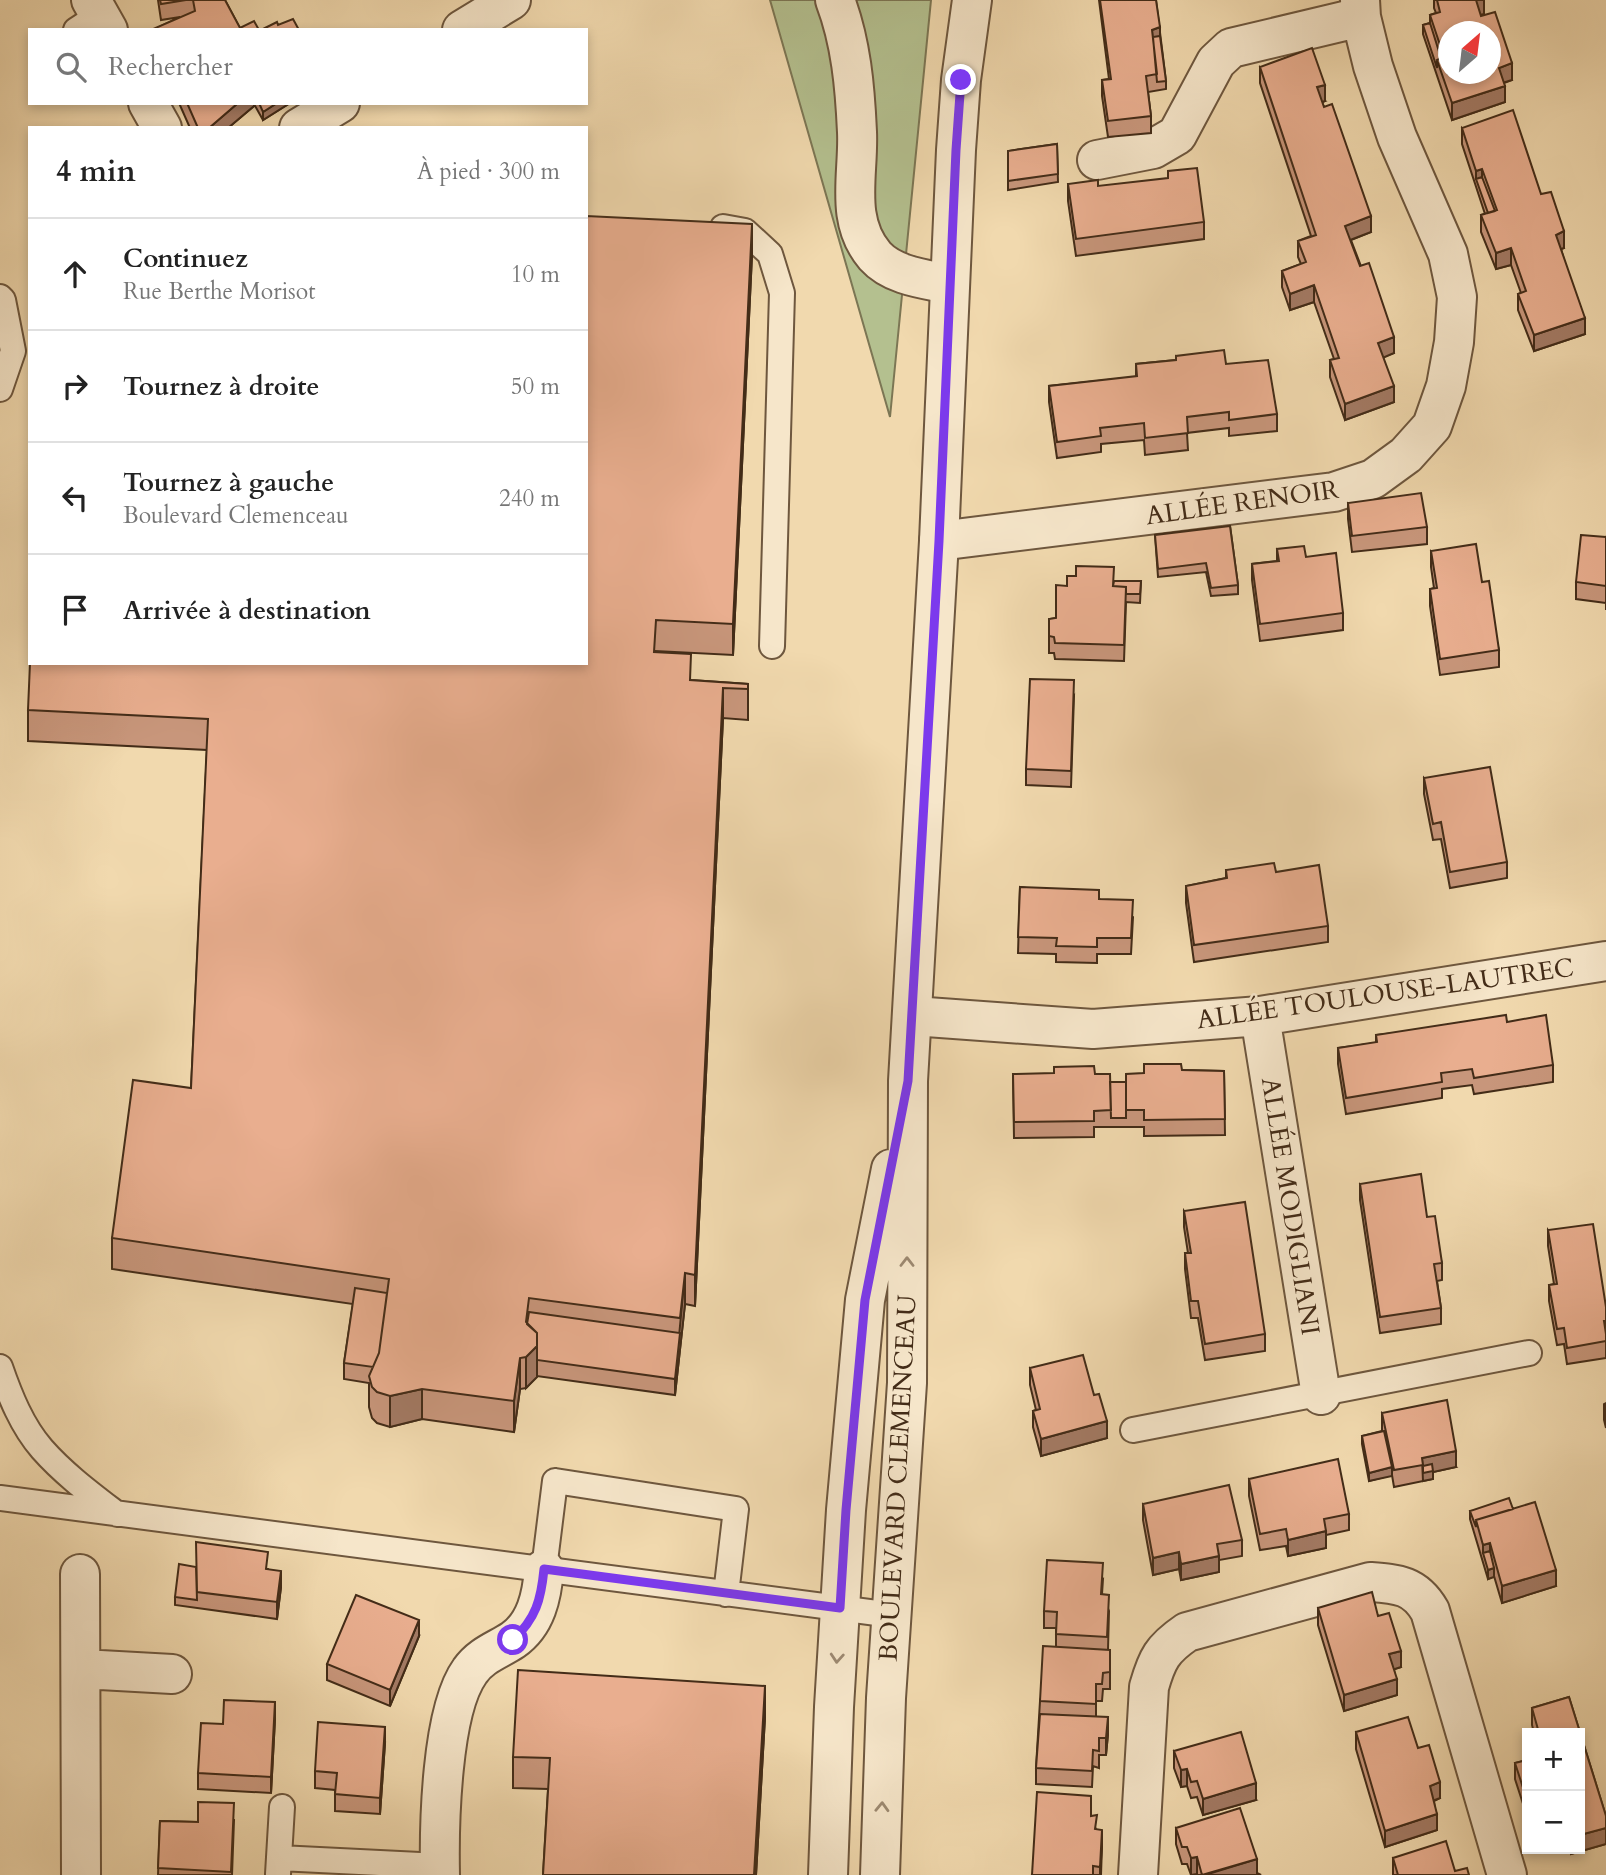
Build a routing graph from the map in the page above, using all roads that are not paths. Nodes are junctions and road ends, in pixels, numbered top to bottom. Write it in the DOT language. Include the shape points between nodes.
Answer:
graph roads {
  1 [pos="511,0"];
  2 [pos="835,0"];
  3 [pos="972,0"];
  4 [pos="1361,9"];
  5 [pos="465,28"];
  6 [pos="149,105"];
  7 [pos="337,105"];
  8 [pos="161,126"];
  9 [pos="302,126"];
  10 [pos="1097,160"];
  11 [pos="704,225"];
  12 [pos="949,284"];
  13 [pos="0,297"];
  14 [pos="22,349"];
  15 [pos="0,388"];
  16 [pos="939,541"];
  17 [pos="772,646"];
  18 [pos="1606,961"];
  19 [pos="913,1016"];
  20 [pos="1260,1016"];
  21 [pos="908,1081"];
  22 [pos="1529,1353"];
  23 [pos="0,1367"];
  24 [pos="1321,1395"];
  25 [pos="1133,1430"];
  26 [pos="0,1498"];
  27 [pos="117,1514"];
  28 [pos="544,1569"];
  29 [pos="80,1574"];
  30 [pos="726,1594"];
  31 [pos="840,1608"];
  32 [pos="892,1615"];
  33 [pos="82,1669"];
  34 [pos="172,1674"];
  35 [pos="282,1807"];
  36 [pos="279,1867"];
  37 [pos="440,1870"];
  38 [pos="81,1875"];
  39 [pos="828,1875"];
  40 [pos="880,1875"];
  41 [pos="1139,1875"];
  42 [pos="1507,1875"];
  1 -- 5 [label="street"];
  2 -- 12 [label="street" via="844,22 853,74 855,215 864,241 877,258 894,269"];
  3 -- 12 [label="street, BOULEVARD CLEMENCEAU" via="961,80"];
  4 -- 10 [label="street, ALLÉE RENOIR" via="1231,48 1216,62 1177,135 1153,149"];
  4 -- 16 [label="street, ALLÉE RENOIR" via="1396,137 1448,254 1457,297 1446,386 1432,426 1406,455 1373,479 1334,492"];
  6 -- 8 [label="street"];
  7 -- 9 [label="street"];
  11 -- 17 [label="lane" via="745,231 770,254 782,293"];
  12 -- 16 [label="street, BOULEVARD CLEMENCEAU"];
  13 -- 14 [label="lane"];
  14 -- 15 [label="lane"];
  16 -- 19 [label="street, BOULEVARD CLEMENCEAU"];
  18 -- 20 [label="street, ALLÉE TOULOUSE-LAUTREC"];
  19 -- 20 [label="street, ALLÉE TOULOUSE-LAUTREC" via="1093,1030"];
  19 -- 21 [label="street, BOULEVARD CLEMENCEAU"];
  20 -- 24 [label="street, ALLÉE MODIGLIANI"];
  21 -- 31 [label="street, BOULEVARD CLEMENCEAU" via="865,1300"];
  32 -- 21 [label="street, BOULEVARD CLEMENCEAU, one-way" via="907,1383"];
  22 -- 24 [label="lane"];
  23 -- 27 [label="lane" via="13,1402 41,1448"];
  24 -- 25 [label="lane"];
  26 -- 27 [label="lane"];
  27 -- 28 [label="lane"];
  28 -- 30 [label="lane"];
  28 -- 30 [label="lane" via="555,1481 736,1508"];
  28 -- 37 [label="street" via="532,1619 513,1640 482,1658 470,1671 458,1698 444,1773"];
  29 -- 33 [label="street"];
  30 -- 31 [label="lane"];
  31 -- 32 [label="lane"];
  31 -- 39 [label="street, BOULEVARD CLEMENCEAU, one-way"];
  40 -- 32 [label="street, BOULEVARD CLEMENCEAU, one-way"];
  33 -- 34 [label="street"];
  33 -- 38 [label="street"];
  35 -- 36 [label="lane"];
  36 -- 37 [label="lane"];
  41 -- 42 [label="street" via="1149,1687 1156,1661 1168,1644 1187,1632 1370,1582 1413,1590 1430,1611"];
}
